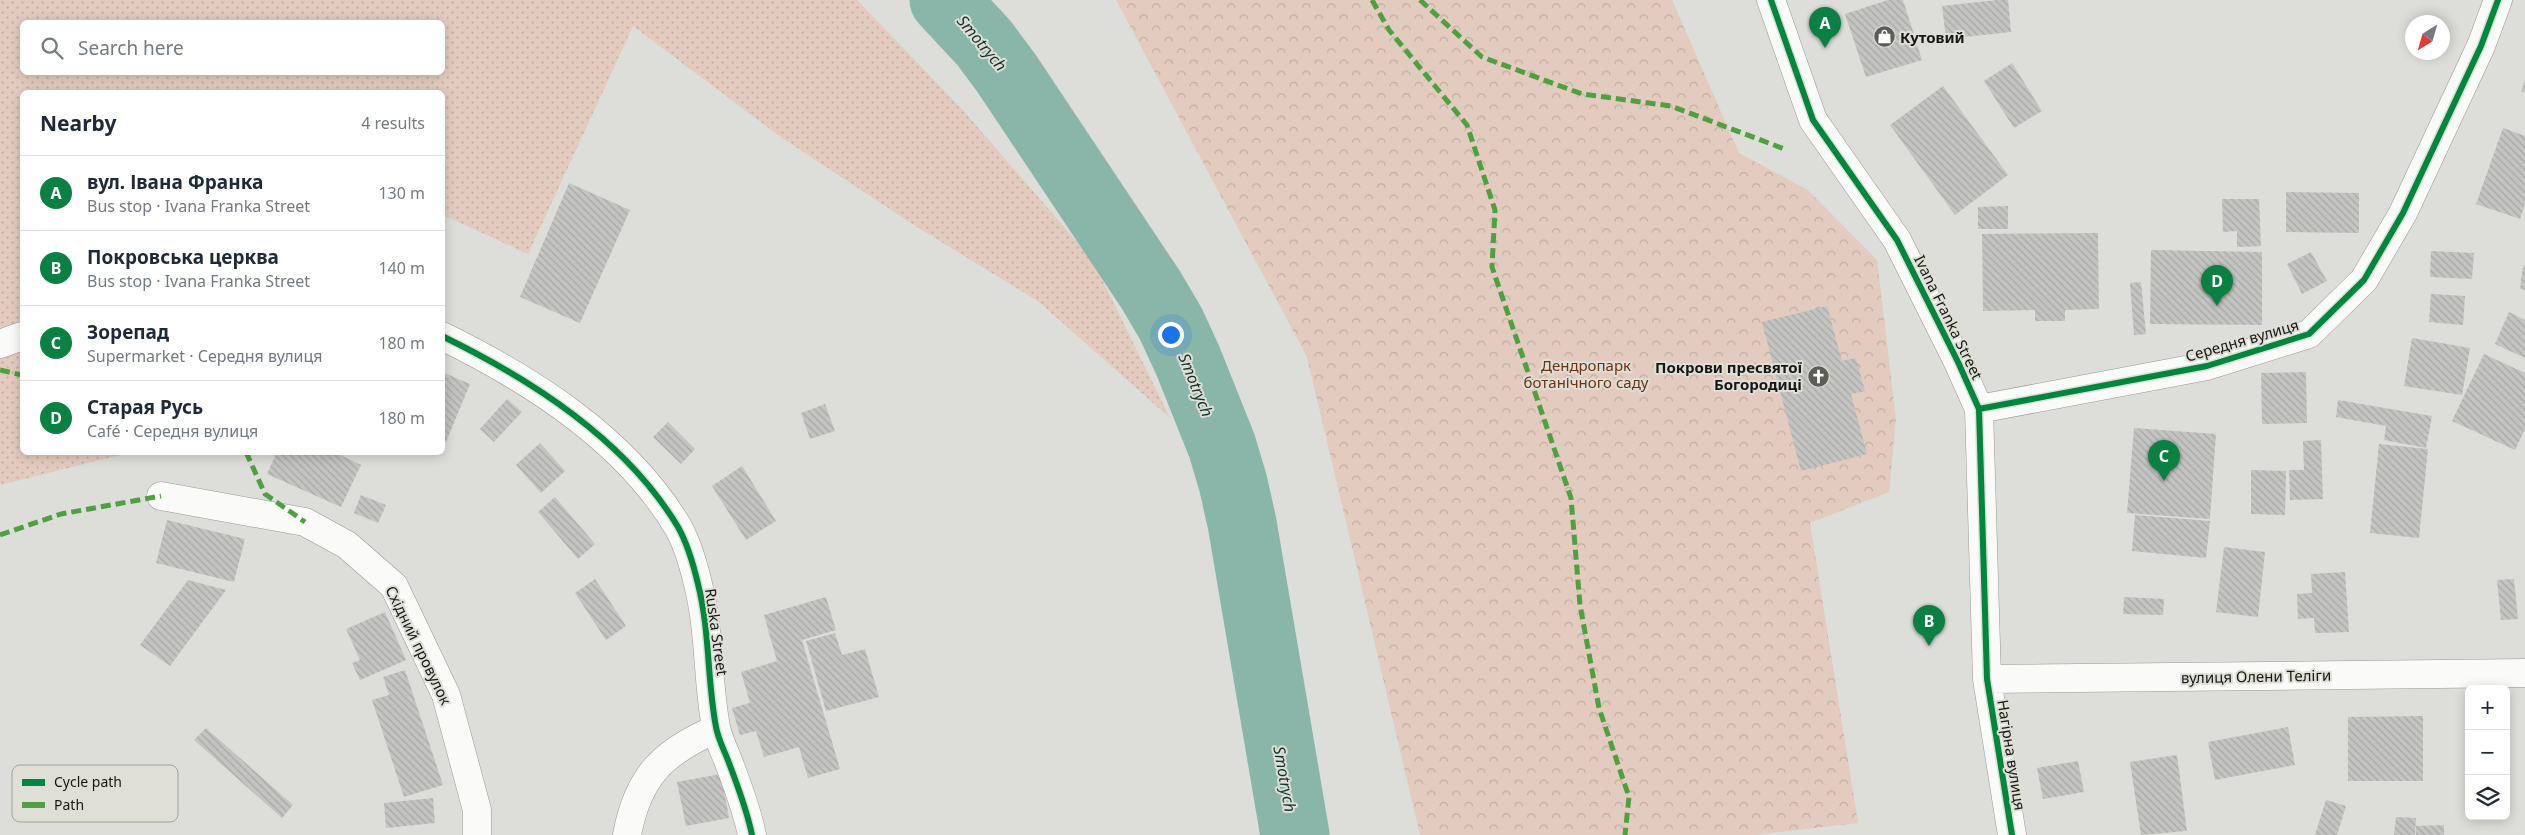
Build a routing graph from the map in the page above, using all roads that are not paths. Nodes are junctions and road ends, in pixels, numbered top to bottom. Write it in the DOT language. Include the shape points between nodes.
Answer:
graph roads {
  1 [pos="1771,0"];
  2 [pos="2498,0"];
  3 [pos="20,337"];
  4 [pos="445,337"];
  5 [pos="0,344"];
  6 [pos="1978,409"];
  7 [pos="161,496"];
  8 [pos="2525,673"];
  9 [pos="1987,679"];
  10 [pos="716,728"];
  11 [pos="477,835"];
  12 [pos="627,835"];
  13 [pos="752,835"];
  14 [pos="2012,835"];
  1 -- 6 [label="street, Ivana Franka Street" via="1813,120 1898,240"];
  2 -- 6 [label="street, Середня вулиця" via="2403,213 2364,280 2309,334 2207,366"];
  3 -- 5 [label="street"];
  4 -- 10 [label="street, Ruska Street" via="491,360 557,403 646,481 679,529 698,584 707,632"];
  6 -- 9 [label="street, Ivana Franka Street"];
  7 -- 11 [label="street, Східний провулок" via="305,522 347,544 394,586 446,694 477,810"];
  8 -- 9 [label="street, вулиця Олени Теліги"];
  9 -- 14 [label="street, Нагірна вулиця"];
  10 -- 12 [label="street" via="686,742 647,778 632,809"];
  10 -- 13 [label="street, Ruska Street" via="746,806"];
}
